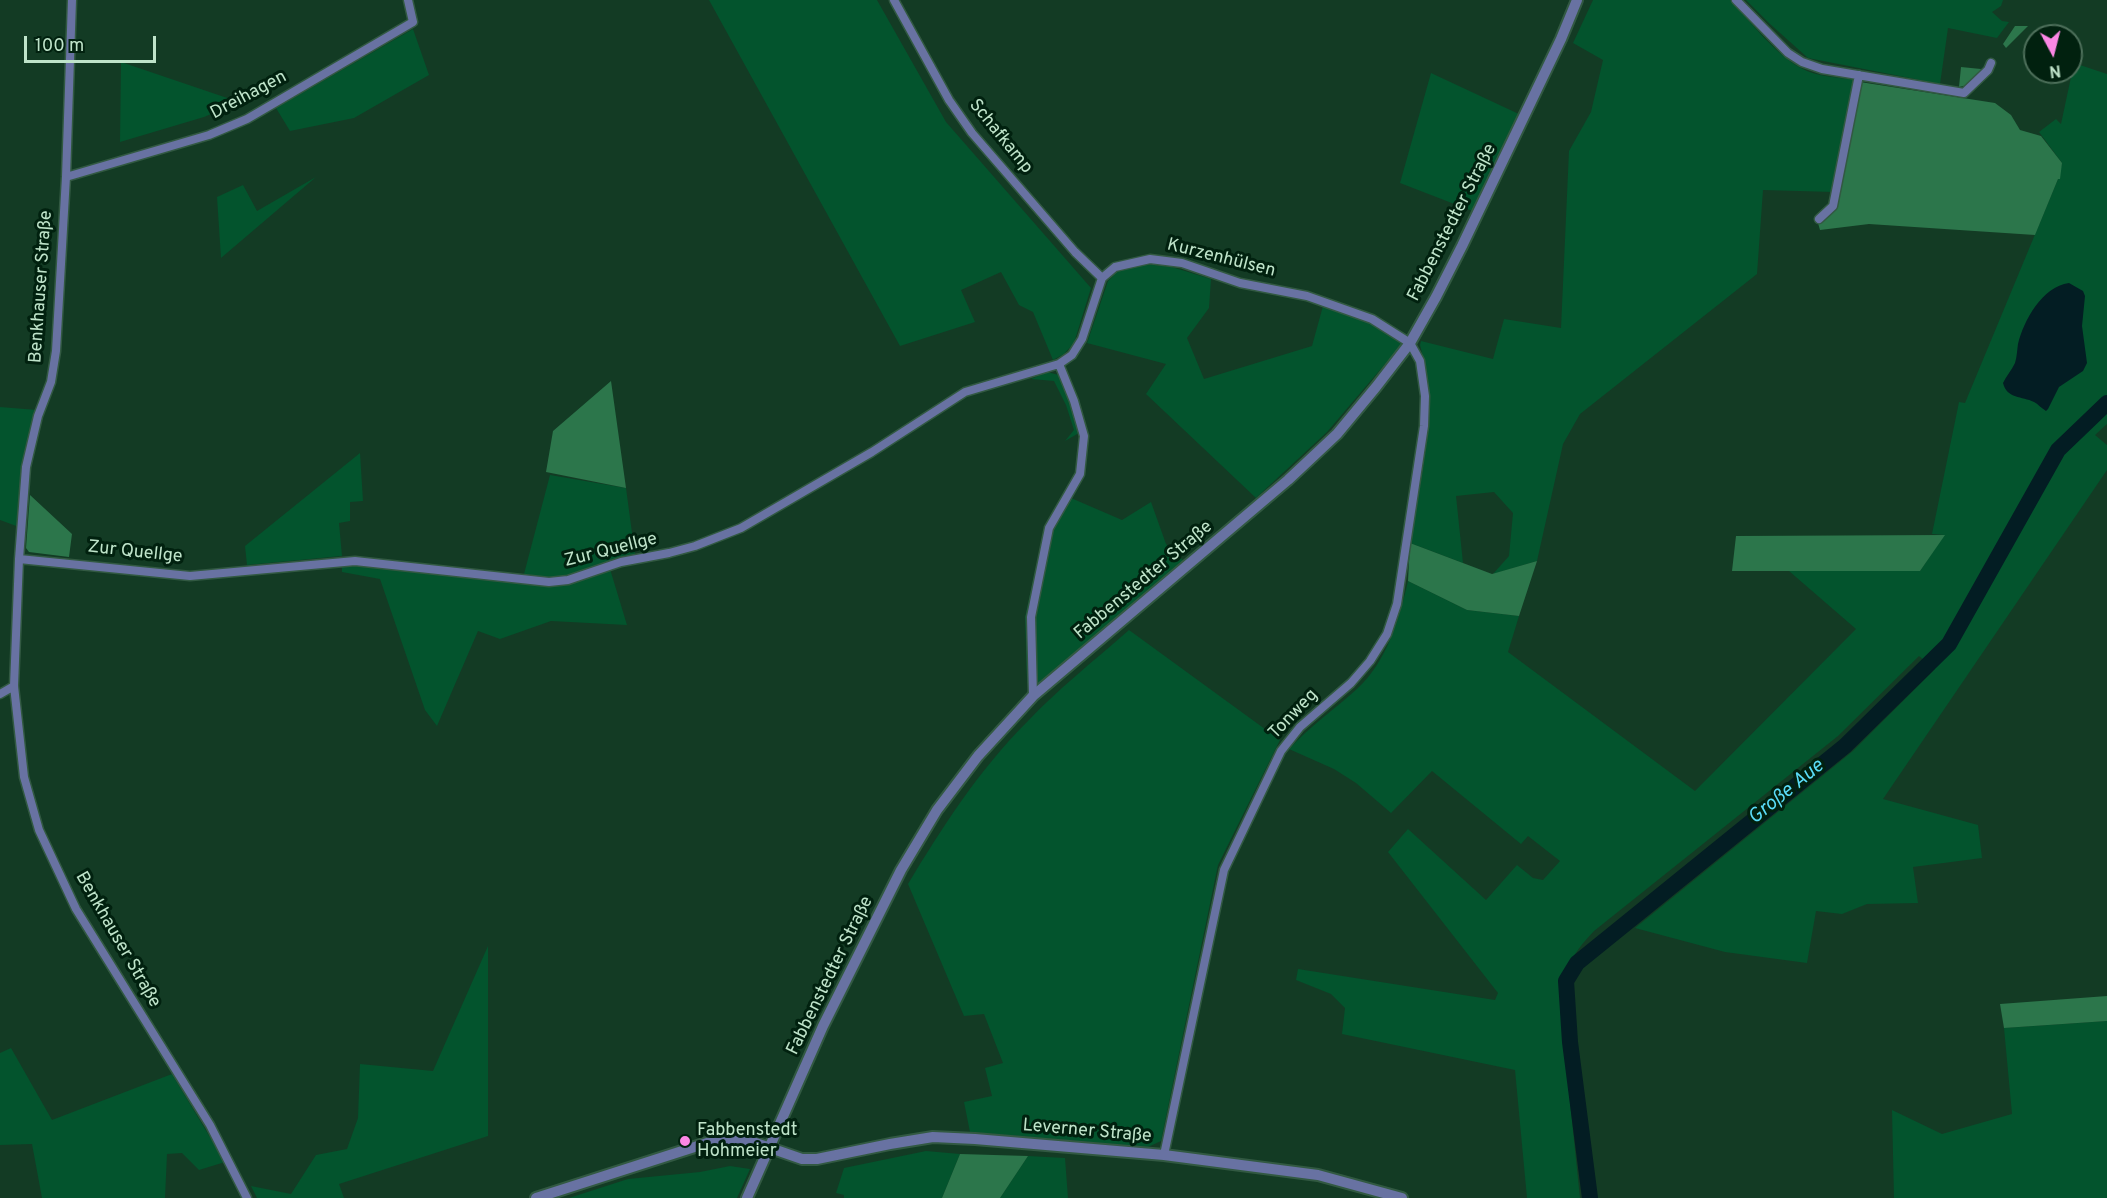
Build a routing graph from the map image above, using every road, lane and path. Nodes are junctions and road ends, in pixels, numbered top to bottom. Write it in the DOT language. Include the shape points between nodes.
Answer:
graph roads {
  1 [pos="72,0"];
  2 [pos="408,0"];
  3 [pos="894,0"];
  4 [pos="1577,0"];
  5 [pos="1736,0"];
  6 [pos="1991,63"];
  7 [pos="1859,75"];
  8 [pos="66,177"];
  9 [pos="1819,219"];
  10 [pos="1102,278"];
  11 [pos="1410,343"];
  12 [pos="1059,364"];
  13 [pos="20,559"];
  14 [pos="14,686"];
  15 [pos="0,694"];
  16 [pos="1033,696"];
  17 [pos="769,1148"];
  18 [pos="1164,1155"];
  19 [pos="247,1198"];
  20 [pos="536,1198"];
  21 [pos="747,1198"];
  22 [pos="1402,1198"];
  1 -- 8 [label="street, Benkhauser Straße"];
  2 -- 8 [label="street, Dreihagen" via="413,22 247,119 209,135"];
  3 -- 10 [label="street, Schafkamp" via="949,100 972,133"];
  4 -- 11 [label="street, Fabbenstedter Straße" via="1462,246"];
  5 -- 7 [label="street" via="1788,53 1802,62"];
  6 -- 7 [label="street" via="1964,93"];
  7 -- 9 [label="street" via="1833,206"];
  8 -- 13 [label="street, Benkhauser Straße" via="56,351 26,467"];
  10 -- 11 [label="street, Kurzenhülsen" via="1115,267 1150,259 1182,263 1240,283 1307,296 1372,318"];
  10 -- 12 [label="street" via="1082,339 1072,355"];
  11 -- 16 [label="street, Fabbenstedter Straße" via="1337,434 1288,480"];
  11 -- 18 [label="street, Tonweg" via="1420,361 1424,426 1397,604 1387,634 1370,661 1300,727 1281,751 1227,862"];
  12 -- 13 [label="street, Zur Quellge" via="966,392 872,453 741,528 695,546 621,562 568,580 549,582 356,561 190,576"];
  12 -- 16 [label="street" via="1084,436 1080,474 1049,528 1031,617"];
  13 -- 14 [label="street, Benkhauser Straße"];
  14 -- 15 [label="street"];
  14 -- 19 [label="street, Benkhauser Straße" via="24,777 43,840 75,909 210,1125"];
  16 -- 17 [label="street, Fabbenstedter Straße" via="978,756 937,810 901,870 823,1026"];
  17 -- 18 [label="street, Leverner Straße" via="802,1159 817,1159 933,1137"];
  17 -- 20 [label="street, Leverner Straße" via="738,1139 706,1143"];
  17 -- 21 [label="street, Fabbenstedter Straße"];
  18 -- 22 [label="street, Leverner Straße" via="1318,1175"];
}
